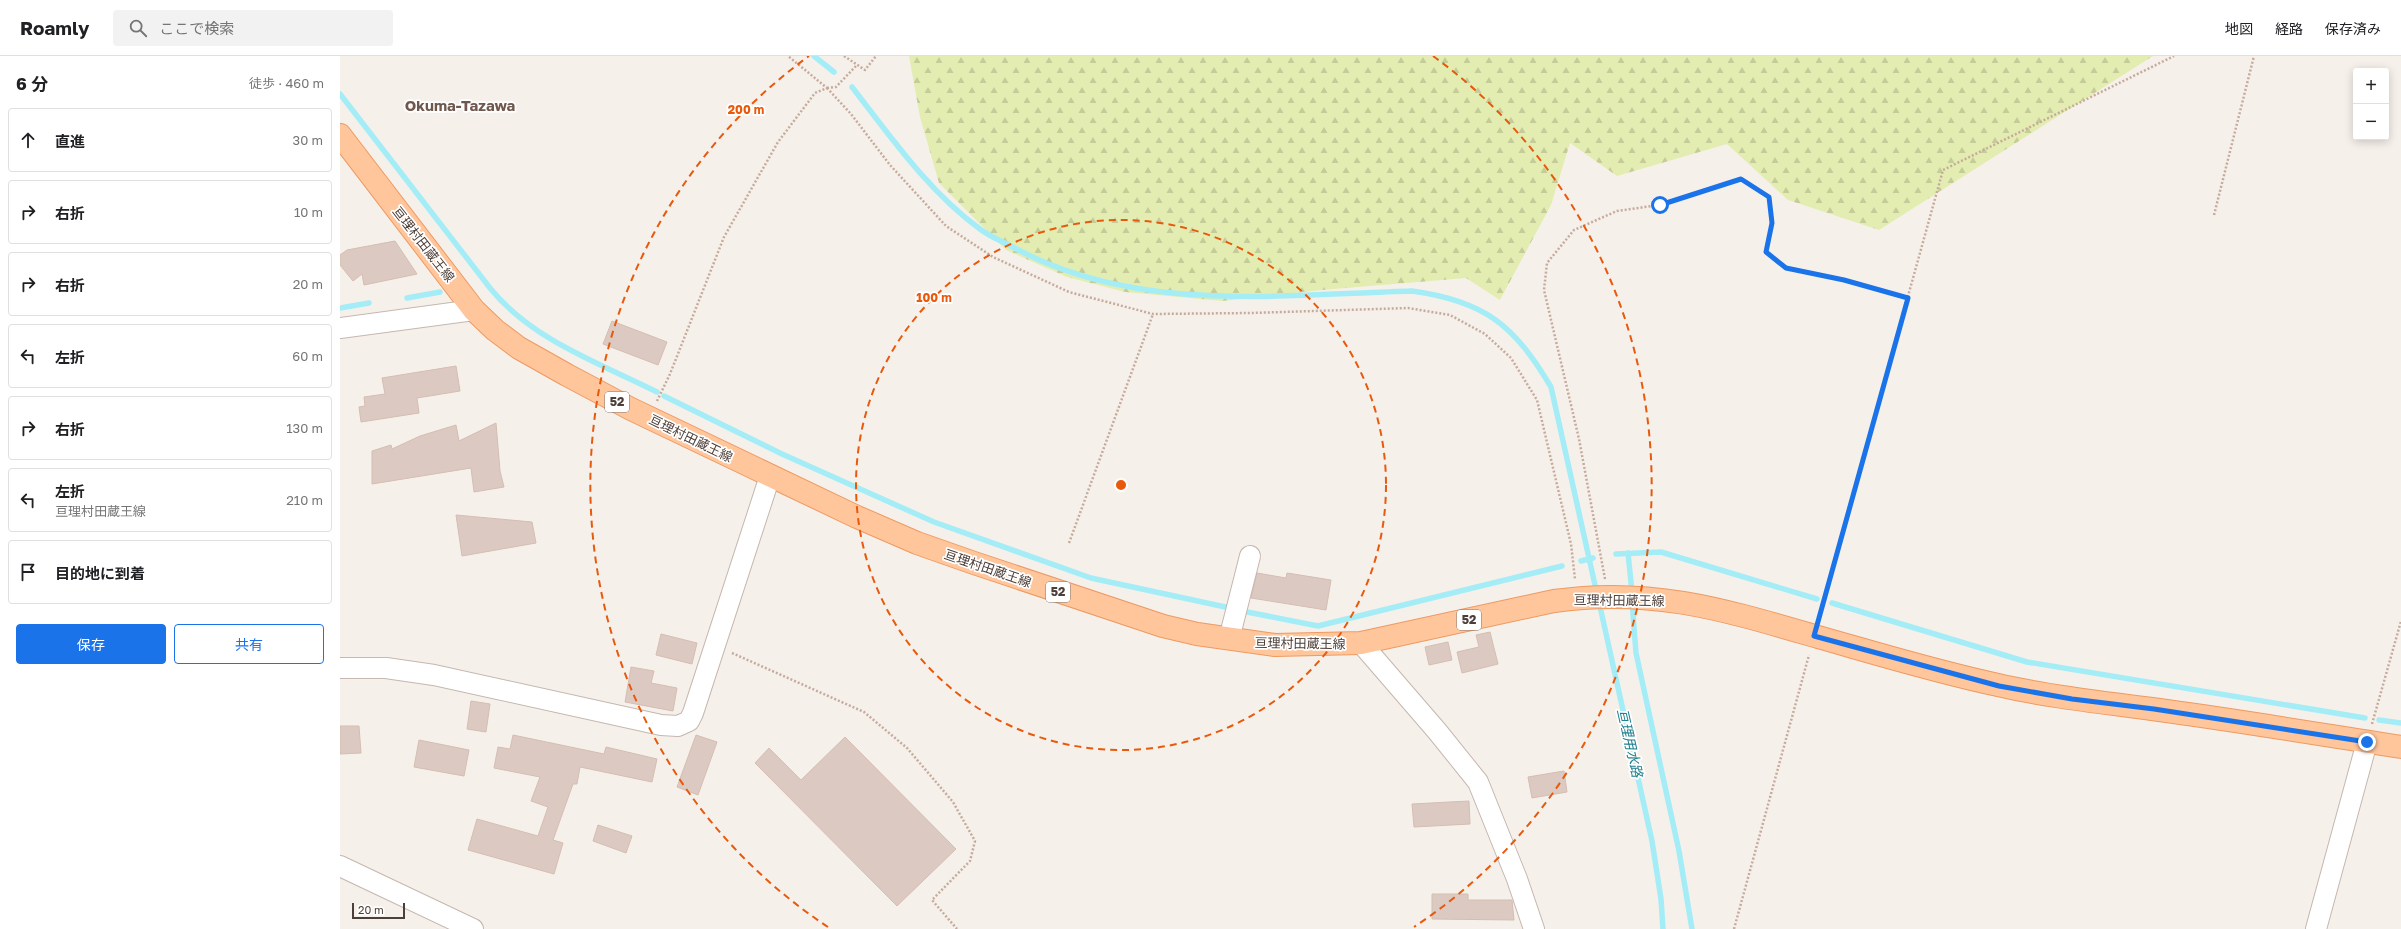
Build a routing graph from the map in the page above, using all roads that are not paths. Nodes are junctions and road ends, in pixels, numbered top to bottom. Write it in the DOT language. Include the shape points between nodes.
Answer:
graph roads {
  1 [pos="340,135"];
  2 [pos="474,310"];
  3 [pos="340,328"];
  4 [pos="770,476"];
  5 [pos="1250,556"];
  6 [pos="1229,639"];
  7 [pos="1361,643"];
  8 [pos="340,668"];
  9 [pos="2367,742"];
  10 [pos="2401,747"];
  11 [pos="340,866"];
  12 [pos="472,929"];
  13 [pos="1534,929"];
  14 [pos="2316,929"];
  1 -- 2 [label="main road, 亘理村田蔵王線 / 52"];
  2 -- 3 [label="street"];
  2 -- 4 [label="main road, 亘理村田蔵王線 / 52" via="519,348 648,417"];
  4 -- 6 [label="main road, 亘理村田蔵王線 / 52" via="870,523 967,561 1163,626"];
  4 -- 8 [label="street" via="693,713 690,720 678,726 661,725 434,675 386,668"];
  5 -- 6 [label="street"];
  6 -- 7 [label="main road, 亘理村田蔵王線 / 52" via="1275,645"];
  7 -- 9 [label="main road, 亘理村田蔵王線 / 52" via="1577,598 1651,597 1703,605 1999,686"];
  7 -- 13 [label="street" via="1438,731 1478,782"];
  9 -- 10 [label="main road, 亘理村田蔵王線 / 52"];
  9 -- 14 [label="street"];
  11 -- 12 [label="street"];
}
